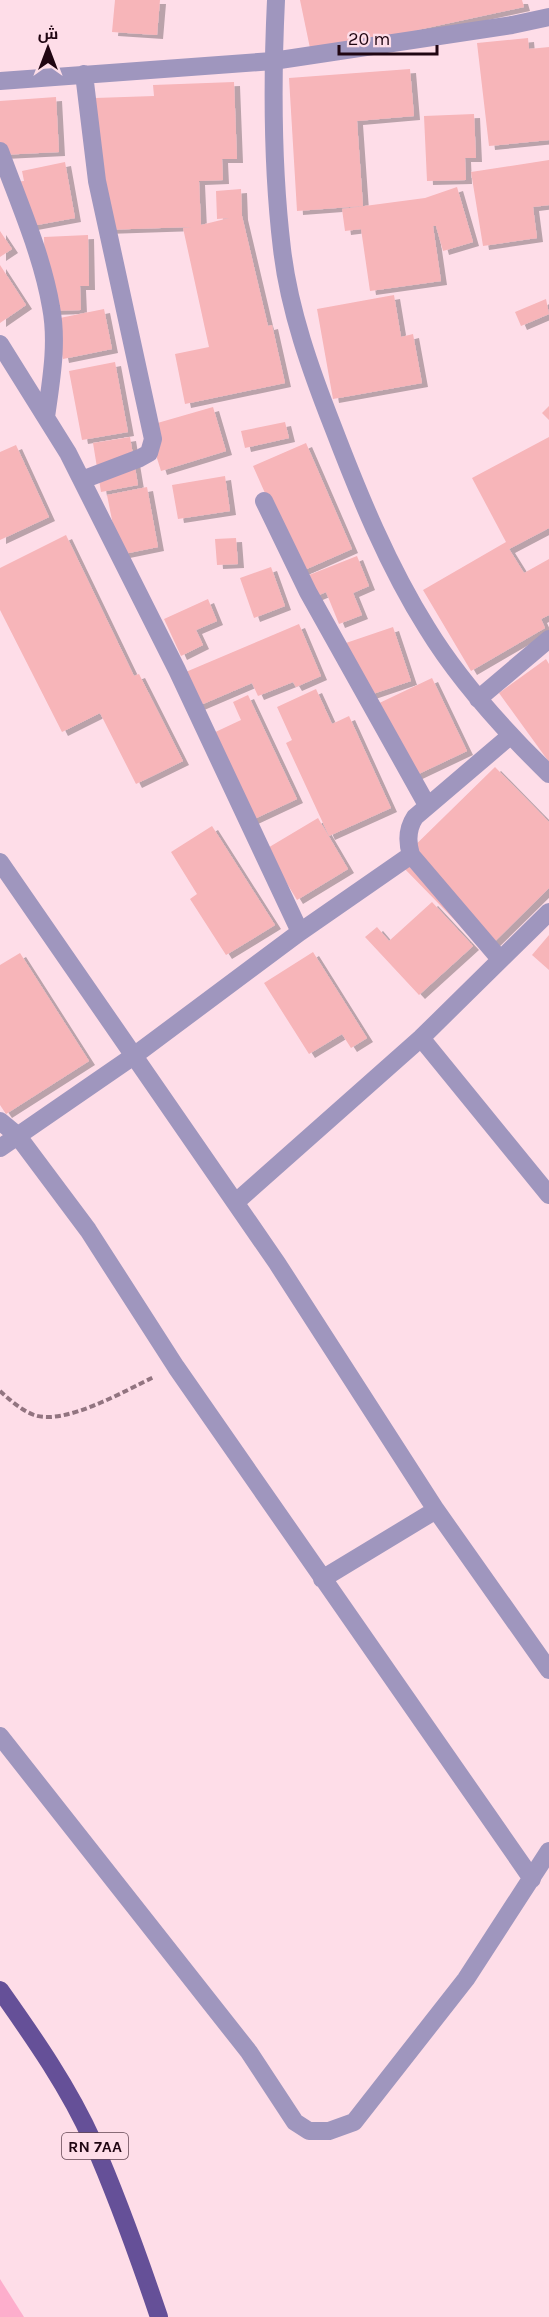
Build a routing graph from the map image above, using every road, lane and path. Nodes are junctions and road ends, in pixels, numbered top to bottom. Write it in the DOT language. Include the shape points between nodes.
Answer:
graph roads {
  1 [pos="276,0"];
  2 [pos="549,17"];
  3 [pos="273,61"];
  4 [pos="84,74"];
  5 [pos="0,81"];
  6 [pos="0,151"];
  7 [pos="0,344"];
  8 [pos="46,417"];
  9 [pos="82,480"];
  10 [pos="264,501"];
  11 [pos="549,639"];
  12 [pos="478,699"];
  13 [pos="510,736"];
  14 [pos="549,774"];
  15 [pos="427,806"];
  16 [pos="411,855"];
  17 [pos="0,862"];
  18 [pos="549,912"];
  19 [pos="300,932"];
  20 [pos="499,958"];
  21 [pos="422,1038"];
  22 [pos="135,1055"];
  23 [pos="0,1121"];
  24 [pos="17,1135"];
  25 [pos="0,1148"];
  26 [pos="549,1195"];
  27 [pos="236,1202"];
  28 [pos="176,1367"];
  29 [pos="0,1391"];
  30 [pos="436,1510"];
  31 [pos="322,1579"];
  32 [pos="549,1670"];
  33 [pos="0,1736"];
  34 [pos="549,1851"];
  35 [pos="532,1879"];
  36 [pos="0,1990"];
  37 [pos="159,2317"];
  1 -- 3 [label="street"];
  2 -- 3 [label="street"];
  3 -- 4 [label="street"];
  3 -- 12 [label="street" via="272,116 282,251 297,322 362,504 427,628"];
  4 -- 5 [label="street"];
  4 -- 9 [label="street" via="97,181 153,439 148,453 141,458"];
  6 -- 8 [label="street" via="52,308 53,365"];
  7 -- 8 [label="street"];
  8 -- 9 [label="street"];
  9 -- 19 [label="street" via="177,670"];
  10 -- 15 [label="street" via="308,592"];
  11 -- 12 [label="street"];
  12 -- 13 [label="street"];
  13 -- 14 [label="street"];
  13 -- 15 [label="street"];
  15 -- 16 [label="street" via="410,825"];
  16 -- 19 [label="street"];
  16 -- 20 [label="street"];
  17 -- 22 [label="street"];
  18 -- 20 [label="street"];
  19 -- 22 [label="street"];
  20 -- 21 [label="street"];
  21 -- 26 [label="street"];
  21 -- 27 [label="street"];
  22 -- 24 [label="street"];
  22 -- 27 [label="street"];
  23 -- 24 [label="street"];
  24 -- 25 [label="street"];
  24 -- 28 [label="street" via="88,1230"];
  27 -- 30 [label="street"];
  28 -- 29 [label="path" via="79,1411 54,1416 36,1416"];
  28 -- 31 [label="street"];
  30 -- 31 [label="street"];
  30 -- 32 [label="street"];
  31 -- 35 [label="street"];
  33 -- 35 [label="street" via="249,2052 295,2122 309,2131 329,2131 354,2122 466,1978"];
  34 -- 35 [label="street"];
  36 -- 37 [label="main road, RN 7AA" via="65,2088 93,2141"];
}
